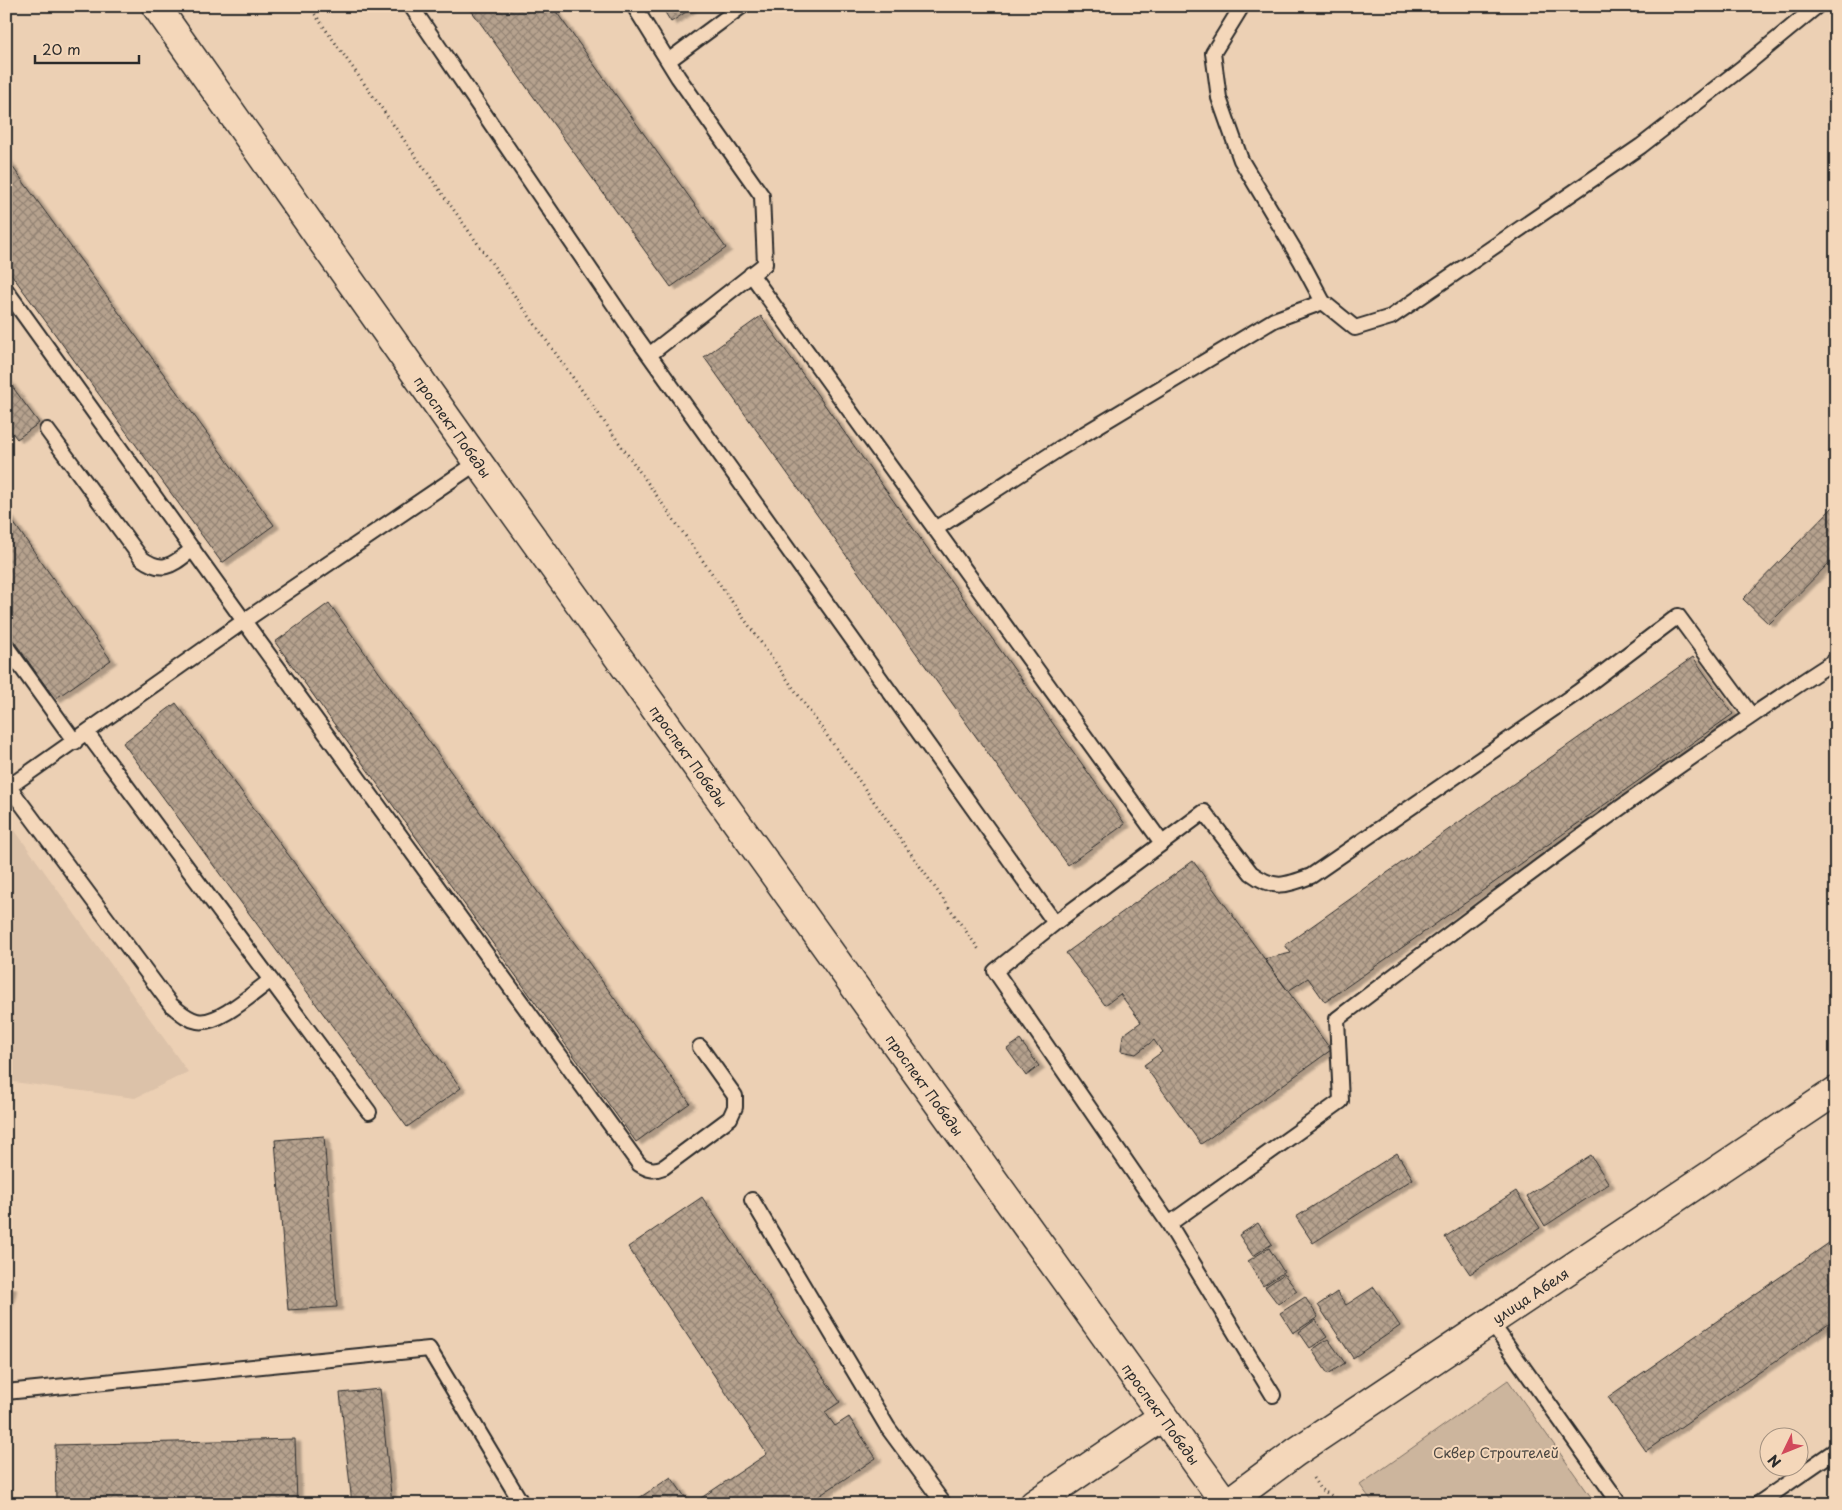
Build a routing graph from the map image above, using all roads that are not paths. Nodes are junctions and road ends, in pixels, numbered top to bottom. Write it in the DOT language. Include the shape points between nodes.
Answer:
graph roads {
  1 [pos="156,6"];
  2 [pos="411,6"];
  3 [pos="634,6"];
  4 [pos="742,6"];
  5 [pos="1242,6"];
  6 [pos="1818,6"];
  7 [pos="668,61"];
  8 [pos="752,274"];
  9 [pos="6,290"];
  10 [pos="1324,302"];
  11 [pos="649,355"];
  12 [pos="47,430"];
  13 [pos="478,462"];
  14 [pos="935,529"];
  15 [pos="193,549"];
  16 [pos="244,621"];
  17 [pos="6,646"];
  18 [pos="1836,660"];
  19 [pos="1751,715"];
  20 [pos="87,733"];
  21 [pos="75,742"];
  22 [pos="7,787"];
  23 [pos="1162,843"];
  24 [pos="1055,923"];
  25 [pos="271,980"];
  26 [pos="700,1048"];
  27 [pos="1836,1091"];
  28 [pos="369,1112"];
  29 [pos="752,1200"];
  30 [pos="1169,1224"];
  31 [pos="1490,1321"];
  32 [pos="6,1392"];
  33 [pos="1273,1394"];
  34 [pos="1162,1417"];
  35 [pos="1836,1450"];
  36 [pos="522,1504"];
  37 [pos="944,1504"];
  38 [pos="1034,1504"];
  39 [pos="1226,1504"];
  40 [pos="1620,1504"];
  41 [pos="1758,1504"];
  1 -- 13 [label="main road, проспект Победы"];
  2 -- 11 [label="lane"];
  3 -- 7 [label="lane"];
  4 -- 7 [label="lane"];
  5 -- 10 [label="lane" via="1213,53 1219,98 1241,160"];
  6 -- 10 [label="lane" via="1641,146 1391,317 1355,328"];
  7 -- 8 [label="lane" via="762,196 765,264"];
  8 -- 11 [label="lane"];
  8 -- 14 [label="lane"];
  9 -- 15 [label="lane"];
  10 -- 14 [label="lane" via="1274,320 1059,449"];
  11 -- 24 [label="lane"];
  12 -- 15 [label="lane" via="141,558 151,566 161,567 171,565"];
  13 -- 16 [label="lane"];
  13 -- 34 [label="main road, проспект Победы"];
  14 -- 23 [label="lane"];
  15 -- 16 [label="lane"];
  16 -- 20 [label="lane"];
  16 -- 26 [label="lane" via="639,1164 646,1168 664,1167 730,1118 735,1107 735,1096"];
  17 -- 21 [label="lane"];
  18 -- 19 [label="lane"];
  19 -- 23 [label="lane" via="1678,616 1578,692 1311,876 1282,885 1261,881 1251,873 1204,812"];
  19 -- 30 [label="lane" via="1542,864 1336,1019 1342,1101"];
  20 -- 21 [label="lane"];
  20 -- 25 [label="lane"];
  21 -- 22 [label="lane"];
  22 -- 25 [label="lane" via="171,1005 185,1016 199,1022 218,1018"];
  23 -- 24 [label="lane"];
  24 -- 30 [label="lane" via="995,971"];
  25 -- 28 [label="lane"];
  27 -- 31 [label="main road, улица Абеля"];
  29 -- 37 [label="lane" via="888,1428"];
  30 -- 33 [label="lane"];
  31 -- 39 [label="main road, улица Абеля" via="1296,1452"];
  31 -- 40 [label="lane"];
  32 -- 36 [label="lane" via="429,1349"];
  34 -- 38 [label="main road"];
  34 -- 39 [label="main road, проспект Победы"];
  35 -- 41 [label="lane"];
}
